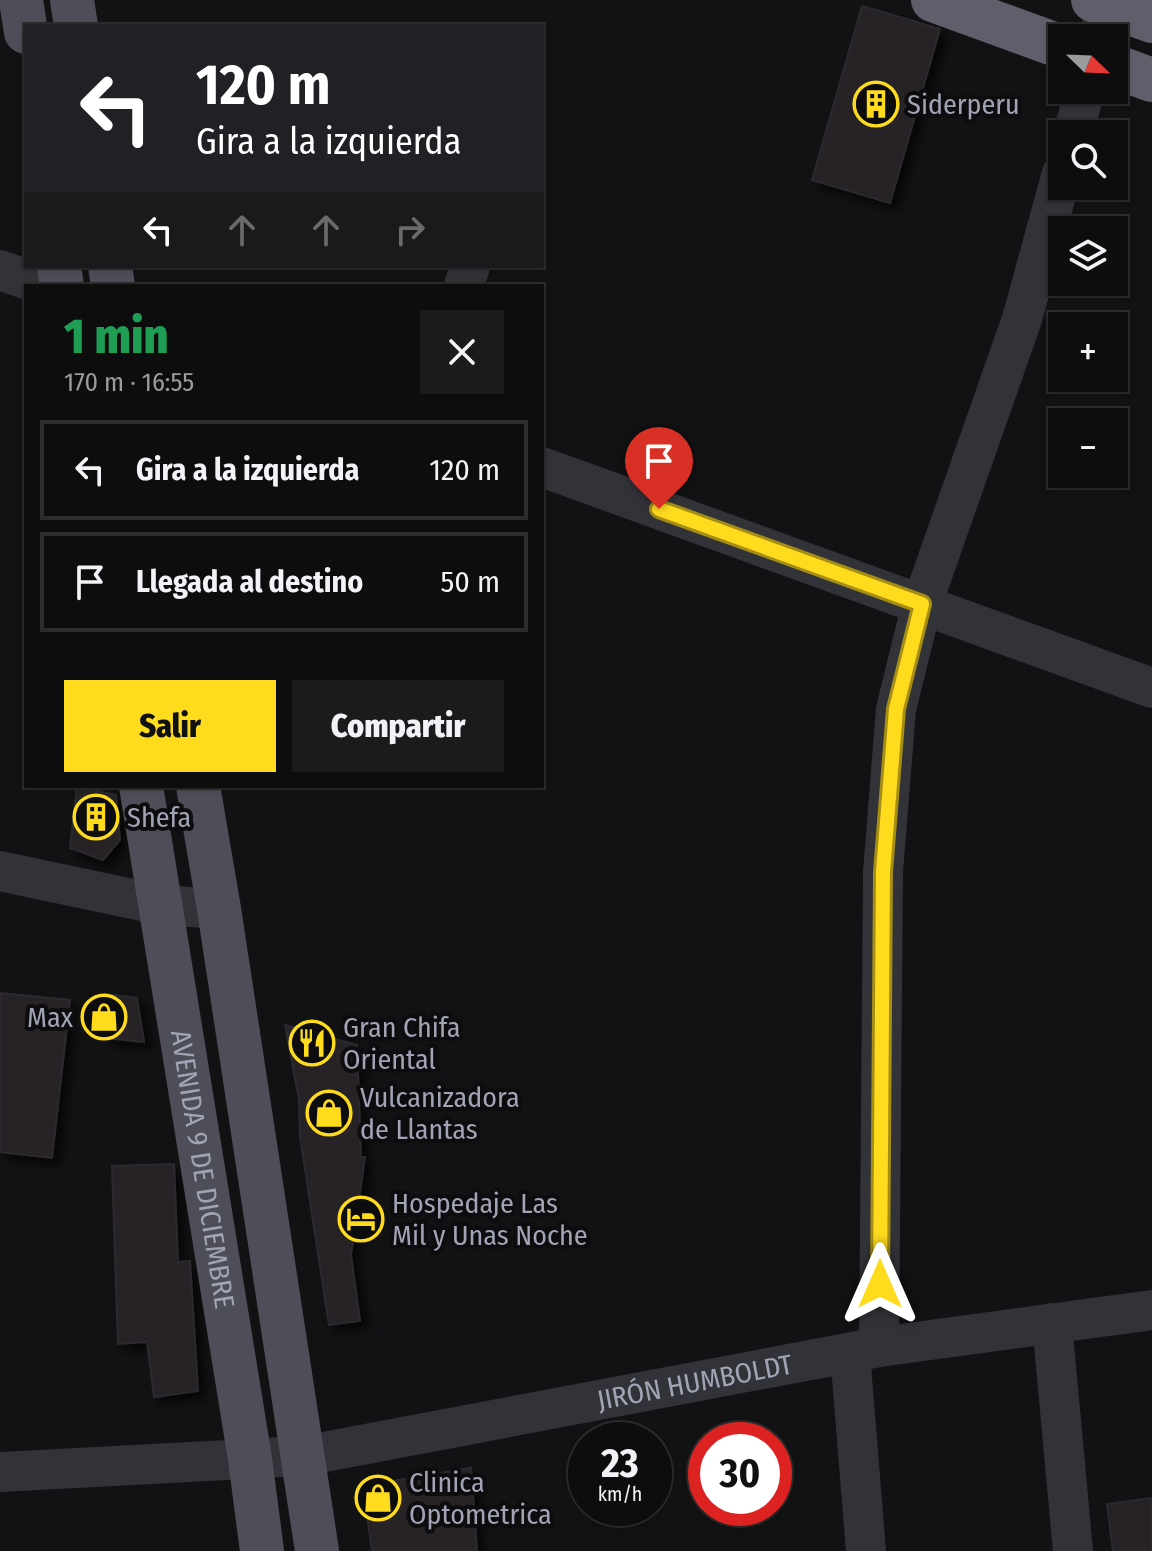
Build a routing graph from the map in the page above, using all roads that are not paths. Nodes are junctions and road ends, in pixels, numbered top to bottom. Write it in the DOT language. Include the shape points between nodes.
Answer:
graph roads {
  1 [pos="21,0"];
  2 [pos="72,0"];
  3 [pos="933,0"];
  4 [pos="1102,11"];
  5 [pos="1152,21"];
  6 [pos="25,24"];
  7 [pos="76,24"];
  8 [pos="1048,42"];
  9 [pos="1128,71"];
  10 [pos="1152,80"];
  11 [pos="1055,200"];
  12 [pos="0,270"];
  13 [pos="39,284"];
  14 [pos="544,468"];
  15 [pos="922,604"];
  16 [pos="1152,688"];
  17 [pos="141,788"];
  18 [pos="198,788"];
  19 [pos="0,871"];
  20 [pos="161,905"];
  21 [pos="219,909"];
  22 [pos="1152,1310"];
  23 [pos="1052,1323"];
  24 [pos="865,1350"];
  25 [pos="303,1456"];
  26 [pos="250,1459"];
  27 [pos="0,1472"];
  28 [pos="262,1551"];
  29 [pos="317,1551"];
  30 [pos="866,1551"];
  31 [pos="1073,1551"];
  1 -- 6 [label="main road"];
  2 -- 7 [label="main road"];
  3 -- 8 [label="highway"];
  4 -- 5 [label="highway"];
  9 -- 10 [label="highway"];
  11 -- 15 [label="street" via="1022,319"];
  12 -- 13 [label="street"];
  14 -- 15 [label="street"];
  15 -- 16 [label="street"];
  15 -- 24 [label="street" via="896,709 883,872"];
  17 -- 20 [label="main road, AVENIDA 9 DE DICIEMBRE"];
  18 -- 21 [label="main road, AVENIDA 9 DE DICIEMBRE"];
  19 -- 20 [label="street"];
  20 -- 21 [label="street"];
  20 -- 26 [label="main road, AVENIDA 9 DE DICIEMBRE"];
  21 -- 25 [label="main road, AVENIDA 9 DE DICIEMBRE"];
  22 -- 23 [label="street, JIRÓN HUMBOLDT"];
  23 -- 24 [label="street, JIRÓN HUMBOLDT"];
  23 -- 31 [label="street"];
  24 -- 25 [label="street, JIRÓN HUMBOLDT"];
  24 -- 30 [label="street"];
  25 -- 26 [label="street, JIRÓN HUMBOLDT"];
  25 -- 29 [label="main road, AVENIDA 9 DE DICIEMBRE"];
  26 -- 27 [label="street, JIRÓN HUMBOLDT"];
  26 -- 28 [label="main road, AVENIDA 9 DE DICIEMBRE"];
}
